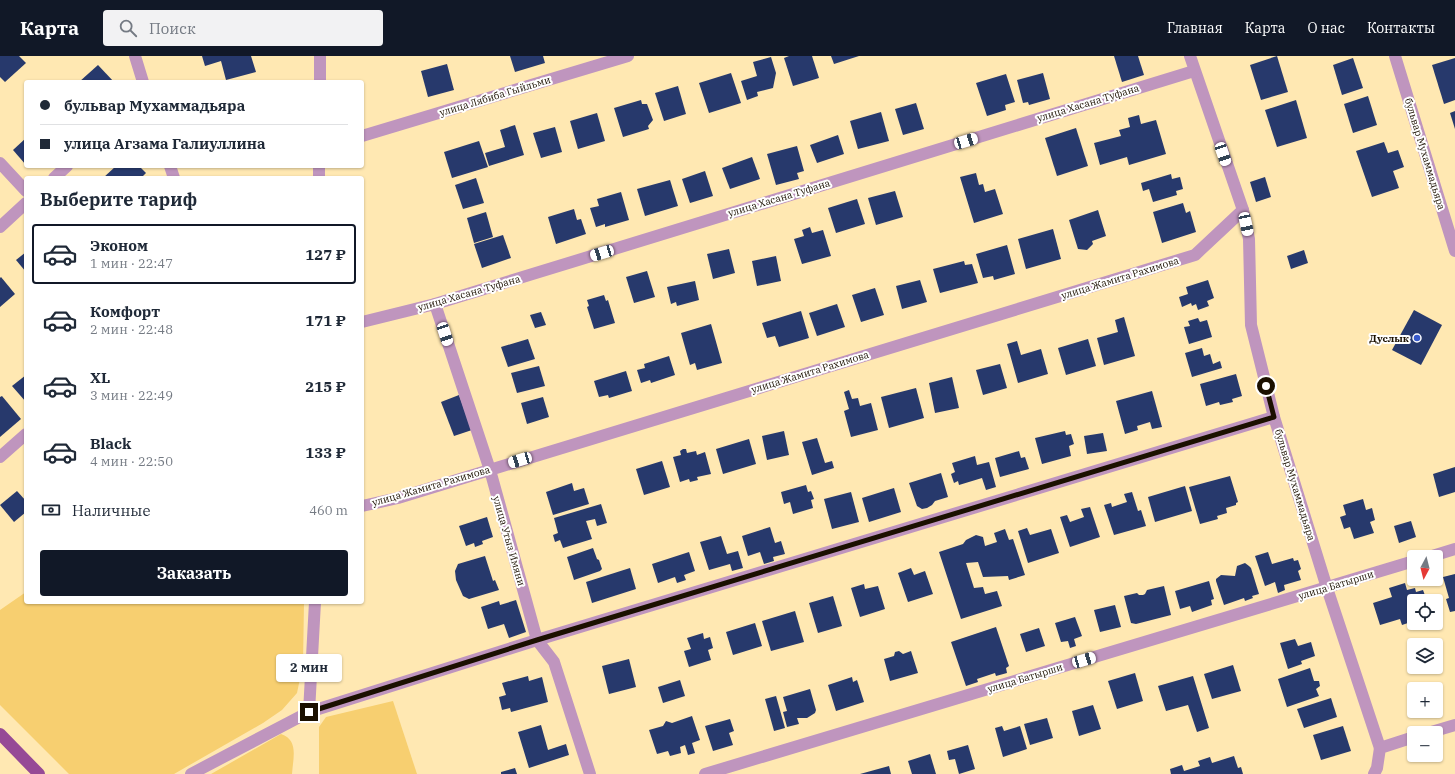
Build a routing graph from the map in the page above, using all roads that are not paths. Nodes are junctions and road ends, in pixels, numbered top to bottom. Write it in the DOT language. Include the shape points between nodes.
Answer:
graph roads {
  1 [pos="135,56"];
  2 [pos="320,56"];
  3 [pos="628,56"];
  4 [pos="1190,56"];
  5 [pos="1395,56"];
  6 [pos="1194,71"];
  7 [pos="142,80"];
  8 [pos="320,80"];
  9 [pos="364,135"];
  10 [pos="0,163"];
  11 [pos="65,168"];
  12 [pos="56,176"];
  13 [pos="24,189"];
  14 [pos="24,205"];
  15 [pos="1243,210"];
  16 [pos="0,227"];
  17 [pos="1455,251"];
  18 [pos="435,304"];
  19 [pos="364,322"];
  20 [pos="1274,417"];
  21 [pos="24,436"];
  22 [pos="0,457"];
  23 [pos="490,470"];
  24 [pos="364,506"];
  25 [pos="1455,549"];
  26 [pos="1443,553"];
  27 [pos="1407,563"];
  28 [pos="1327,588"];
  29 [pos="315,604"];
  30 [pos="537,640"];
  31 [pos="309,712"];
  32 [pos="1455,725"];
  33 [pos="1443,729"];
  34 [pos="0,734"];
  35 [pos="1407,739"];
  36 [pos="1380,748"];
  37 [pos="39,774"];
  38 [pos="191,774"];
  39 [pos="590,774"];
  40 [pos="705,774"];
  41 [pos="1374,774"];
  1 -- 7 [label="street"];
  2 -- 8 [label="street"];
  3 -- 9 [label="street, улица Лябиба Гыйльми"];
  4 -- 6 [label="street, бульвар Мухаммадьяра"];
  5 -- 17 [label="street, бульвар Мухаммадьяра"];
  6 -- 15 [label="street, бульвар Мухаммадьяра"];
  6 -- 18 [label="street, улица Хасана Туфана"];
  10 -- 13 [label="street"];
  11 -- 12 [label="street"];
  14 -- 16 [label="street"];
  15 -- 20 [label="street, бульвар Мухаммадьяра" via="1249,239 1251,325"];
  15 -- 23 [label="street, улица Жамита Рахимова" via="1195,255"];
  18 -- 19 [label="street, улица Хасана Туфана"];
  18 -- 23 [label="street, улица Утыз Имяни"];
  20 -- 28 [label="street, бульвар Мухаммадьяра"];
  20 -- 30 [label="street"];
  21 -- 22 [label="street"];
  23 -- 24 [label="street, улица Жамита Рахимова"];
  23 -- 30 [label="street, улица Утыз Имяни"];
  25 -- 26 [label="street"];
  27 -- 28 [label="street, улица Батырши"];
  28 -- 36 [label="street, бульвар Мухаммадьяра"];
  28 -- 40 [label="street, улица Батырши"];
  29 -- 31 [label="street"];
  30 -- 31 [label="street"];
  30 -- 39 [label="street, улица Утыз Имяни" via="554,662"];
  31 -- 38 [label="street"];
  32 -- 33 [label="street"];
  34 -- 37 [label="main road"];
  35 -- 36 [label="street"];
  36 -- 41 [label="street"];
}
